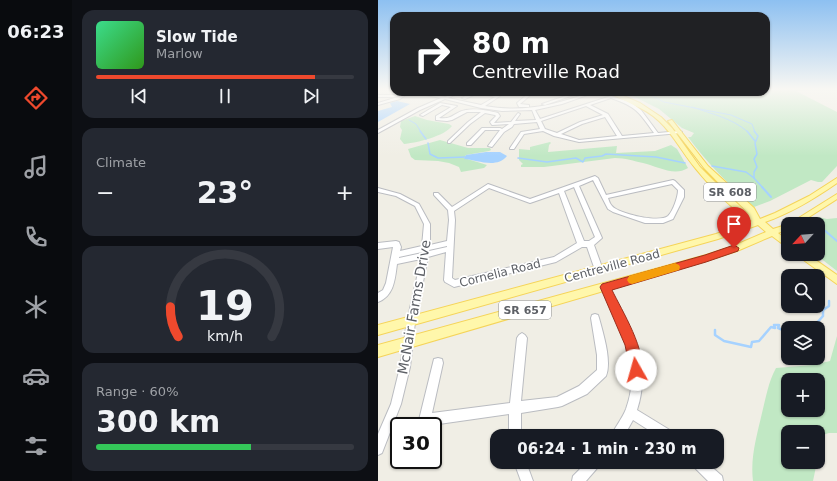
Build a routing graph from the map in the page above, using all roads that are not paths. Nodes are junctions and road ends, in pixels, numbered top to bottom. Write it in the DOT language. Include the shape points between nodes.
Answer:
graph roads {
  1 [pos="409,111"];
  2 [pos="415,111"];
  3 [pos="429,111"];
  4 [pos="446,111"];
  5 [pos="465,111"];
  6 [pos="477,111"];
  7 [pos="534,111"];
  8 [pos="567,111"];
  9 [pos="601,111"];
  10 [pos="640,111"];
  11 [pos="650,111"];
  12 [pos="657,111"];
  13 [pos="483,113"];
  14 [pos="518,114"];
  15 [pos="422,115"];
  16 [pos="608,115"];
  17 [pos="538,121"];
  18 [pos="512,123"];
  19 [pos="378,127"];
  20 [pos="504,129"];
  21 [pos="543,130"];
  22 [pos="378,132"];
  23 [pos="673,132"];
  24 [pos="680,132"];
  25 [pos="656,134"];
  26 [pos="556,135"];
  27 [pos="620,137"];
  28 [pos="450,142"];
  29 [pos="469,144"];
  30 [pos="490,146"];
  31 [pos="512,148"];
  32 [pos="837,180"];
  33 [pos="576,185"];
  34 [pos="378,190"];
  35 [pos="561,190"];
  36 [pos="436,194"];
  37 [pos="837,196"];
  38 [pos="604,197"];
  39 [pos="451,210"];
  40 [pos="804,217"];
  41 [pos="759,222"];
  42 [pos="781,229"];
  43 [pos="772,233"];
  44 [pos="781,240"];
  45 [pos="581,244"];
  46 [pos="590,244"];
  47 [pos="378,246"];
  48 [pos="450,246"];
  49 [pos="425,251"];
  50 [pos="396,258"];
  51 [pos="810,261"];
  52 [pos="599,270"];
  53 [pos="837,280"];
  54 [pos="606,287"];
  55 [pos="378,298"];
  56 [pos="595,318"];
  57 [pos="411,322"];
  58 [pos="378,330"];
  59 [pos="522,338"];
  60 [pos="409,342"];
  61 [pos="378,351"];
  62 [pos="438,363"];
  63 [pos="515,408"];
  64 [pos="631,413"];
  65 [pos="515,429"];
  66 [pos="623,429"];
  67 [pos="657,429"];
  68 [pos="378,449"];
  69 [pos="522,469"];
  70 [pos="589,469"];
  71 [pos="704,469"];
  72 [pos="526,481"];
  73 [pos="578,481"];
  74 [pos="717,481"];
  1 -- 19 [label="street"];
  2 -- 22 [label="street"];
  3 -- 15 [label="street"];
  4 -- 5 [label="street" via="436,118 451,120"];
  6 -- 13 [label="street"];
  7 -- 17 [label="street"];
  8 -- 17 [label="street"];
  9 -- 16 [label="street"];
  10 -- 25 [label="street"];
  11 -- 23 [label="main road, SR 608"];
  12 -- 24 [label="main road, SR 608"];
  13 -- 18 [label="street" via="498,114 493,124"];
  13 -- 28 [label="street"];
  14 -- 18 [label="street"];
  16 -- 26 [label="street"];
  16 -- 27 [label="street"];
  17 -- 18 [label="street"];
  17 -- 21 [label="street"];
  18 -- 20 [label="street"];
  20 -- 29 [label="street" via="484,129"];
  20 -- 30 [label="street"];
  21 -- 26 [label="street"];
  21 -- 31 [label="street" via="523,133"];
  23 -- 24 [label="street"];
  23 -- 25 [label="street"];
  23 -- 41 [label="main road, SR 608" via="696,165 727,198 746,216"];
  24 -- 41 [label="main road, SR 608" via="706,167 751,210"];
  25 -- 27 [label="street"];
  26 -- 27 [label="street" via="579,141"];
  32 -- 41 [label="main road, Centreville Road / SR 657" via="798,204"];
  33 -- 35 [label="street"];
  33 -- 38 [label="street" via="595,178"];
  33 -- 46 [label="street" via="598,238"];
  34 -- 49 [label="street, McNair Farms Drive" via="398,195 417,206 427,224"];
  35 -- 39 [label="street" via="530,201 488,186"];
  35 -- 45 [label="street"];
  36 -- 39 [label="street"];
  37 -- 40 [label="main road"];
  38 -- 38 [label="street" via="610,208 615,211 645,221 658,222 671,217 682,194 674,182"];
  39 -- 48 [label="street, Cornelia Road"];
  41 -- 43 [label="main road, SR 608"];
  41 -- 52 [label="main road, Centreville Road / SR 657" via="696,243"];
  42 -- 43 [label="main road, Centreville Road / SR 657"];
  43 -- 44 [label="main road, SR 608"];
  43 -- 54 [label="main road, Centreville Road / SR 657" via="706,258"];
  45 -- 46 [label="street"];
  45 -- 48 [label="street, Cornelia Road" via="556,259 454,284 448,280"];
  46 -- 52 [label="street"];
  47 -- 50 [label="street" via="396,244"];
  48 -- 49 [label="street"];
  49 -- 50 [label="street"];
  49 -- 57 [label="street, McNair Farms Drive"];
  50 -- 55 [label="street" via="386,292"];
  51 -- 53 [label="main road"];
  52 -- 57 [label="main road, Centreville Road / SR 657"];
  54 -- 60 [label="main road, Centreville Road / SR 657"];
  54 -- 64 [label="street" via="634,352 636,379"];
  56 -- 63 [label="street" via="602,355 602,372 583,390 558,402"];
  57 -- 58 [label="main road, Centreville Road / SR 657"];
  57 -- 60 [label="street, McNair Farms Drive"];
  59 -- 63 [label="street"];
  60 -- 61 [label="main road, Centreville Road / SR 657"];
  60 -- 68 [label="street, McNair Farms Drive" via="396,404"];
  62 -- 63 [label="street" via="425,420"];
  63 -- 65 [label="street"];
  64 -- 66 [label="street"];
  64 -- 67 [label="street"];
  69 -- 72 [label="street"];
  70 -- 73 [label="street"];
  71 -- 74 [label="street"];
}
